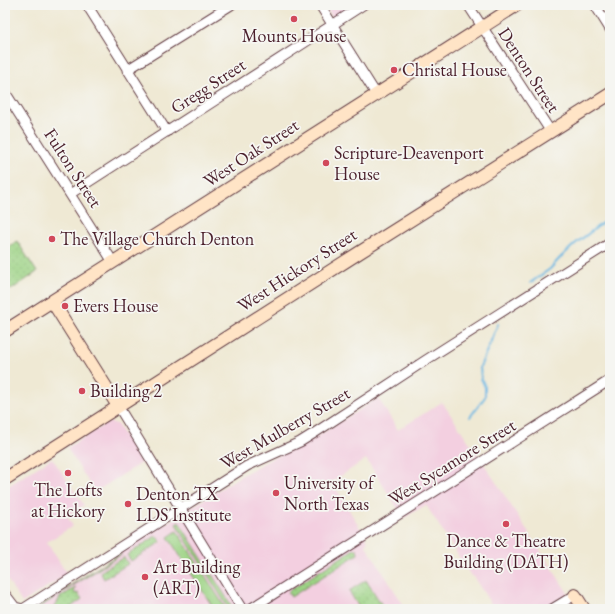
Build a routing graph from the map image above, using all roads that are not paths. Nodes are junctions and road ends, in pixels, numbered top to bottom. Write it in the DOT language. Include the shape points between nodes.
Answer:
graph roads {
  1 [pos="87,5"];
  2 [pos="231,5"];
  3 [pos="320,5"];
  4 [pos="363,5"];
  5 [pos="468,5"];
  6 [pos="517,5"];
  7 [pos="595,5"];
  8 [pos="332,25"];
  9 [pos="482,27"];
  10 [pos="610,29"];
  11 [pos="127,70"];
  12 [pos="5,94"];
  13 [pos="376,94"];
  14 [pos="610,94"];
  15 [pos="167,132"];
  16 [pos="551,132"];
  17 [pos="70,194"];
  18 [pos="610,243"];
  19 [pos="113,262"];
  20 [pos="52,301"];
  21 [pos="5,331"];
  22 [pos="610,380"];
  23 [pos="118,406"];
  24 [pos="5,479"];
  25 [pos="180,508"];
  26 [pos="5,594"];
  27 [pos="575,594"];
  28 [pos="242,609"];
  29 [pos="250,609"];
  30 [pos="552,609"];
  31 [pos="584,609"];
  1 -- 11 [label="street"];
  2 -- 11 [label="street"];
  3 -- 8 [label="street"];
  4 -- 8 [label="street, Gregg Street"];
  5 -- 9 [label="street, Denton Street"];
  6 -- 9 [label="main road, West Oak Street"];
  7 -- 10 [label="street"];
  8 -- 13 [label="street"];
  8 -- 15 [label="street, Gregg Street"];
  9 -- 13 [label="main road, West Oak Street"];
  9 -- 16 [label="street, Denton Street"];
  11 -- 15 [label="street"];
  12 -- 17 [label="street, Fulton Street"];
  13 -- 19 [label="main road, West Oak Street"];
  14 -- 16 [label="main road, West Hickory Street"];
  15 -- 17 [label="street, Gregg Street"];
  16 -- 23 [label="main road, West Hickory Street"];
  17 -- 19 [label="street, Fulton Street"];
  18 -- 25 [label="street, West Mulberry Street" via="300,442 247,466"];
  19 -- 20 [label="main road, West Oak Street"];
  20 -- 21 [label="main road, West Oak Street"];
  20 -- 23 [label="main road"];
  22 -- 29 [label="street, West Sycamore Street"];
  23 -- 24 [label="main road, West Hickory Street"];
  23 -- 25 [label="street"];
  25 -- 26 [label="street, West Mulberry Street" via="23,609 15,608"];
  25 -- 28 [label="street"];
  27 -- 30 [label="street"];
  27 -- 31 [label="main road"];
}
